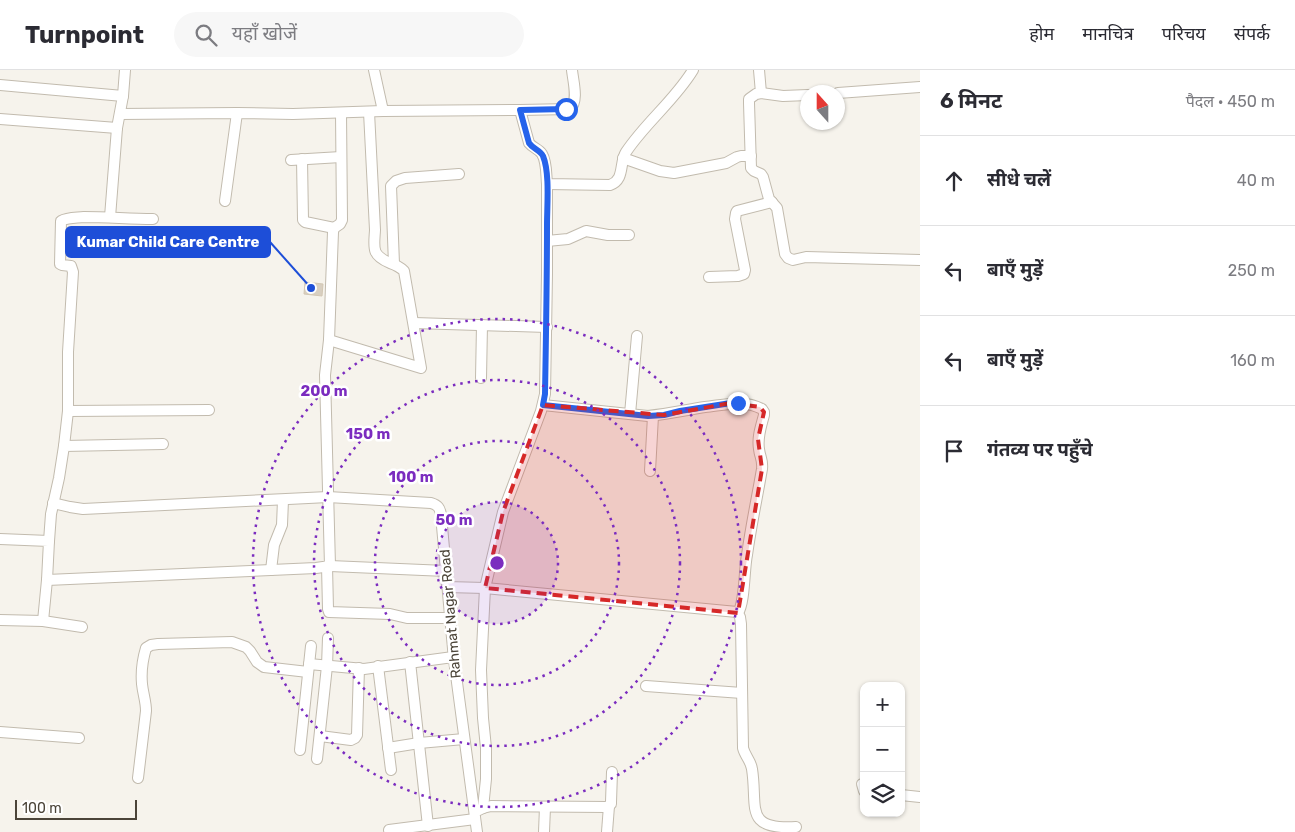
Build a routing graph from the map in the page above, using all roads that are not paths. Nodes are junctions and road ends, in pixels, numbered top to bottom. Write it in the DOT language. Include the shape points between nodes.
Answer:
graph roads {
  1 [pos="125,70"];
  2 [pos="374,70"];
  3 [pos="572,70"];
  4 [pos="693,70"];
  5 [pos="760,70"];
  6 [pos="0,85"];
  7 [pos="920,87"];
  8 [pos="845,92"];
  9 [pos="761,93"];
  10 [pos="800,95"];
  11 [pos="123,96"];
  12 [pos="520,110"];
  13 [pos="383,111"];
  14 [pos="369,112"];
  15 [pos="237,113"];
  16 [pos="341,113"];
  17 [pos="120,114"];
  18 [pos="0,119"];
  19 [pos="118,128"];
  20 [pos="751,156"];
  21 [pos="341,157"];
  22 [pos="623,158"];
  23 [pos="302,159"];
  24 [pos="291,160"];
  25 [pos="459,174"];
  26 [pos="548,184"];
  27 [pos="226,201"];
  28 [pos="772,202"];
  29 [pos="110,217"];
  30 [pos="153,219"];
  31 [pos="334,228"];
  32 [pos="630,235"];
  33 [pos="547,242"];
  34 [pos="920,260"];
  35 [pos="394,264"];
  36 [pos="709,277"];
  37 [pos="414,323"];
  38 [pos="482,325"];
  39 [pos="547,327"];
  40 [pos="638,336"];
  41 [pos="329,340"];
  42 [pos="481,378"];
  43 [pos="543,405"];
  44 [pos="209,410"];
  45 [pos="68,411"];
  46 [pos="630,414"];
  47 [pos="653,416"];
  48 [pos="163,444"];
  49 [pos="64,446"];
  50 [pos="650,470"];
  51 [pos="328,498"];
  52 [pos="283,500"];
  53 [pos="53,503"];
  54 [pos="0,538"];
  55 [pos="48,541"];
  56 [pos="328,566"];
  57 [pos="271,570"];
  58 [pos="446,571"];
  59 [pos="47,580"];
  60 [pos="447,587"];
  61 [pos="485,588"];
  62 [pos="738,613"];
  63 [pos="450,618"];
  64 [pos="0,620"];
  65 [pos="43,622"];
  66 [pos="82,627"];
  67 [pos="328,638"];
  68 [pos="311,646"];
  69 [pos="454,657"];
  70 [pos="410,662"];
  71 [pos="327,666"];
  72 [pos="378,666"];
  73 [pos="308,668"];
  74 [pos="359,668"];
  75 [pos="646,686"];
  76 [pos="742,693"];
  77 [pos="0,732"];
  78 [pos="320,736"];
  79 [pos="79,738"];
  80 [pos="464,739"];
  81 [pos="419,743"];
  82 [pos="388,748"];
  83 [pos="300,750"];
  84 [pos="317,759"];
  85 [pos="391,770"];
  86 [pos="612,772"];
  87 [pos="138,778"];
  88 [pos="905,795"];
  89 [pos="920,797"];
  90 [pos="609,806"];
  91 [pos="545,807"];
  92 [pos="483,808"];
  93 [pos="475,816"];
  94 [pos="428,826"];
  95 [pos="796,827"];
  96 [pos="394,831"];
  97 [pos="477,832"];
  98 [pos="544,832"];
  99 [pos="607,832"];
  1 -- 11 [label="street"];
  2 -- 13 [label="street"];
  3 -- 12 [label="street" via="573,107"];
  4 -- 22 [label="street"];
  5 -- 9 [label="street"];
  6 -- 11 [label="street"];
  7 -- 8 [label="street"];
  9 -- 10 [label="street"];
  9 -- 20 [label="street" via="752,96 749,103"];
  11 -- 17 [label="street"];
  12 -- 13 [label="street"];
  12 -- 26 [label="street" via="529,143 544,157"];
  13 -- 14 [label="street"];
  14 -- 16 [label="street"];
  14 -- 35 [label="street" via="374,248 379,257"];
  15 -- 16 [label="street"];
  15 -- 17 [label="street"];
  15 -- 27 [label="street"];
  16 -- 21 [label="street"];
  17 -- 19 [label="street"];
  18 -- 19 [label="street"];
  19 -- 29 [label="street"];
  20 -- 22 [label="street" via="674,173"];
  20 -- 28 [label="street" via="751,168 763,177"];
  21 -- 23 [label="street"];
  21 -- 31 [label="street" via="342,220"];
  22 -- 26 [label="street" via="619,177 613,184"];
  23 -- 24 [label="street"];
  23 -- 31 [label="street" via="303,220"];
  25 -- 35 [label="street" via="405,178 393,183"];
  26 -- 33 [label="street"];
  28 -- 34 [label="street" via="777,208 786,254 791,260 806,257"];
  28 -- 36 [label="street" via="736,213 744,274"];
  29 -- 30 [label="street"];
  29 -- 45 [label="street" via="70,218 63,219 60,224 60,264 71,266 73,272"];
  31 -- 41 [label="street"];
  32 -- 33 [label="street" via="586,231 568,239"];
  33 -- 39 [label="street"];
  35 -- 37 [label="street" via="406,274"];
  37 -- 38 [label="street"];
  37 -- 41 [label="street" via="421,368"];
  38 -- 39 [label="street"];
  38 -- 42 [label="street"];
  39 -- 43 [label="street"];
  40 -- 46 [label="street"];
  41 -- 51 [label="street" via="325,375"];
  43 -- 46 [label="street"];
  43 -- 61 [label="street" via="501,520"];
  44 -- 45 [label="street"];
  45 -- 49 [label="street"];
  46 -- 47 [label="street"];
  47 -- 50 [label="street"];
  47 -- 62 [label="street" via="731,403 760,407 764,412 758,439 762,470"];
  48 -- 49 [label="street"];
  49 -- 53 [label="street"];
  51 -- 52 [label="street"];
  51 -- 56 [label="street"];
  51 -- 58 [label="street, Rahmat Nagar Road" via="438,506"];
  52 -- 53 [label="street" via="84,509"];
  52 -- 57 [label="street" via="282,525 274,545"];
  53 -- 55 [label="street"];
  54 -- 55 [label="street"];
  55 -- 59 [label="street"];
  56 -- 57 [label="street"];
  56 -- 58 [label="street"];
  56 -- 63 [label="street" via="330,612"];
  57 -- 59 [label="street"];
  58 -- 60 [label="street, Rahmat Nagar Road"];
  59 -- 65 [label="street"];
  60 -- 61 [label="street"];
  60 -- 63 [label="street, Rahmat Nagar Road"];
  61 -- 62 [label="street"];
  61 -- 92 [label="street" via="481,670 486,756"];
  62 -- 76 [label="street"];
  63 -- 69 [label="street, Rahmat Nagar Road"];
  64 -- 65 [label="street"];
  65 -- 66 [label="street"];
  67 -- 71 [label="street"];
  68 -- 73 [label="street"];
  69 -- 70 [label="street"];
  69 -- 80 [label="street, Rahmat Nagar Road"];
  70 -- 72 [label="street"];
  70 -- 81 [label="street"];
  71 -- 73 [label="street"];
  71 -- 74 [label="street"];
  71 -- 78 [label="street"];
  72 -- 74 [label="street"];
  72 -- 82 [label="street"];
  73 -- 83 [label="street"];
  73 -- 87 [label="street" via="264,667 246,646 232,642 158,644 146,648 142,680 146,712"];
  74 -- 78 [label="street" via="357,735 350,740"];
  75 -- 76 [label="street"];
  76 -- 95 [label="street" via="743,748 752,766 756,814 770,826"];
  77 -- 79 [label="street"];
  78 -- 84 [label="street"];
  80 -- 81 [label="street"];
  80 -- 93 [label="street, Rahmat Nagar Road"];
  81 -- 82 [label="street"];
  81 -- 94 [label="street"];
  82 -- 85 [label="street"];
  86 -- 90 [label="street" via="612,802"];
  88 -- 89 [label="street"];
  90 -- 91 [label="street"];
  90 -- 99 [label="street"];
  91 -- 92 [label="street"];
  91 -- 98 [label="street"];
  92 -- 93 [label="street"];
  93 -- 94 [label="street"];
  93 -- 97 [label="street, Rahmat Nagar Road"];
  94 -- 96 [label="street"];
}
